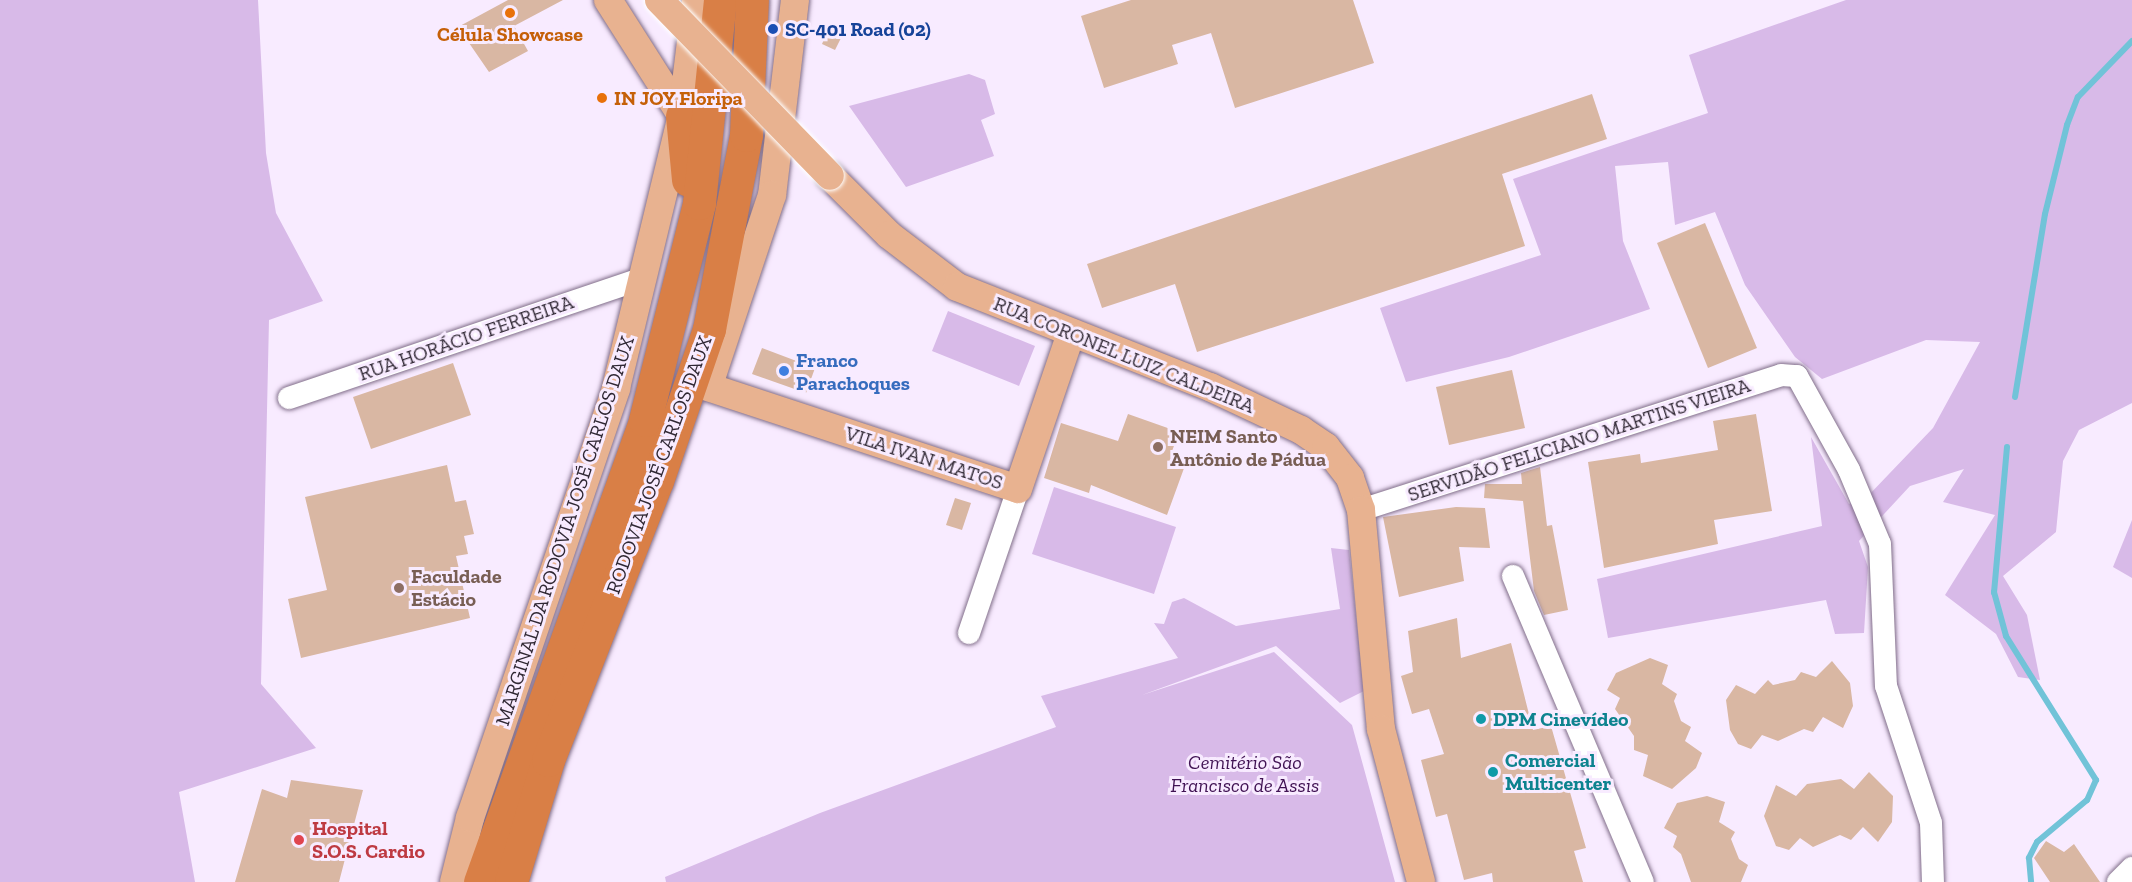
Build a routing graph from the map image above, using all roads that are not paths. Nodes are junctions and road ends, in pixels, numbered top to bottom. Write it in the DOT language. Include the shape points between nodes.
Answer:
graph roads {
  1 [pos="608,0"];
  2 [pos="659,0"];
  3 [pos="696,0"];
  4 [pos="720,0"];
  5 [pos="752,0"];
  6 [pos="795,0"];
  7 [pos="682,117"];
  8 [pos="684,268"];
  9 [pos="644,278"];
  10 [pos="1071,333"];
  11 [pos="708,387"];
  12 [pos="289,398"];
  13 [pos="657,481"];
  14 [pos="1018,489"];
  15 [pos="1361,510"];
  16 [pos="1513,576"];
  17 [pos="969,633"];
  18 [pos="2132,868"];
  19 [pos="454,882"];
  20 [pos="480,882"];
  21 [pos="511,882"];
  22 [pos="1420,882"];
  23 [pos="1643,882"];
  24 [pos="1933,882"];
  25 [pos="2118,882"];
  1 -- 7 [label="main road"];
  2 -- 10 [label="main road, RUA CORONEL LUIZ CALDEIRA, bridge" via="889,235 957,287"];
  3 -- 7 [label="main road, MARGINAL DA RODOVIA JOSÉ CARLOS DAUX"];
  4 -- 8 [label="highway, RODOVIA JOSÉ CARLOS DAUX" via="713,108"];
  5 -- 13 [label="highway, RODOVIA JOSÉ CARLOS DAUX" via="746,135 719,287"];
  6 -- 11 [label="main road" via="772,195"];
  7 -- 8 [label="highway" via="688,148"];
  7 -- 9 [label="main road, MARGINAL DA RODOVIA JOSÉ CARLOS DAUX"];
  8 -- 20 [label="highway, RODOVIA JOSÉ CARLOS DAUX" via="645,420"];
  9 -- 12 [label="street, RUA HORÁCIO FERREIRA"];
  9 -- 19 [label="main road, MARGINAL DA RODOVIA JOSÉ CARLOS DAUX" via="616,388 470,818"];
  10 -- 14 [label="main road, VILA IVAN MATOS"];
  10 -- 15 [label="main road, RUA CORONEL LUIZ CALDEIRA" via="1301,430 1326,447 1350,478"];
  11 -- 13 [label="highway"];
  11 -- 14 [label="main road, VILA IVAN MATOS"];
  13 -- 21 [label="highway, RODOVIA JOSÉ CARLOS DAUX" via="548,760"];
  14 -- 17 [label="street"];
  15 -- 22 [label="main road, RUA CORONEL LUIZ CALDEIRA" via="1381,729"];
  15 -- 24 [label="street, SERVIDÃO FELICIANO MARTINS VIEIRA" via="1781,375 1797,376 1849,470 1880,544 1886,686 1931,823"];
  16 -- 23 [label="street"];
  18 -- 25 [label="street"];
}
